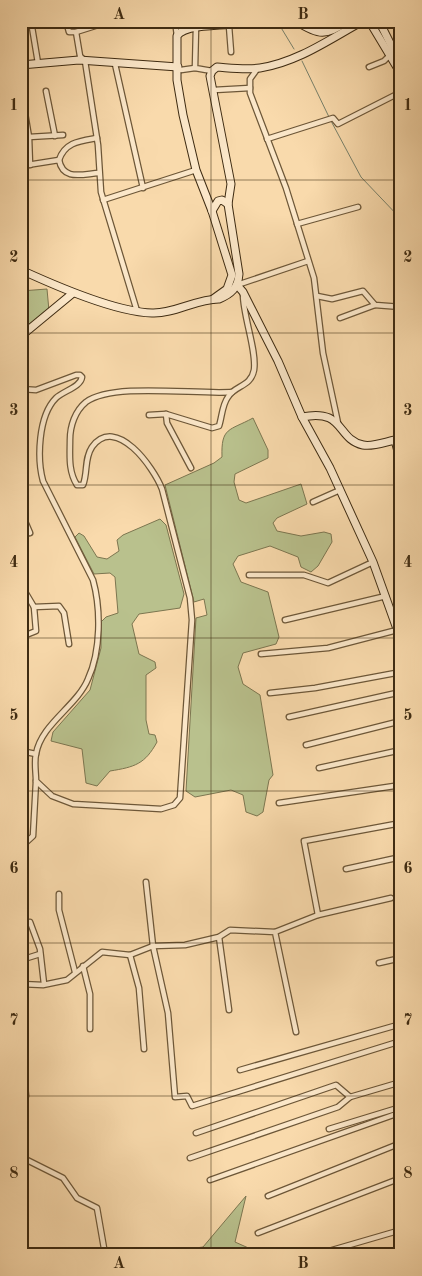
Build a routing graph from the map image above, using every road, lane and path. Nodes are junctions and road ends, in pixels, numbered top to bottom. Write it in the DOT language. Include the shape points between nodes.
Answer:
graph roads {
  1 [pos="31,21"];
  2 [pos="66,21"];
  3 [pos="111,21"];
  4 [pos="175,21"];
  5 [pos="262,21"];
  6 [pos="296,21"];
  7 [pos="348,21"];
  8 [pos="363,21"];
  9 [pos="376,22"];
  10 [pos="227,24"];
  11 [pos="342,24"];
  12 [pos="196,27"];
  13 [pos="76,32"];
  14 [pos="320,32"];
  15 [pos="177,36"];
  16 [pos="320,45"];
  17 [pos="231,52"];
  18 [pos="390,55"];
  19 [pos="85,61"];
  20 [pos="38,63"];
  21 [pos="116,64"];
  22 [pos="21,65"];
  23 [pos="401,65"];
  24 [pos="370,67"];
  25 [pos="196,68"];
  26 [pos="258,68"];
  27 [pos="179,69"];
  28 [pos="212,71"];
  29 [pos="401,74"];
  30 [pos="250,88"];
  31 [pos="21,89"];
  32 [pos="46,90"];
  33 [pos="214,90"];
  34 [pos="401,92"];
  35 [pos="63,135"];
  36 [pos="55,136"];
  37 [pos="29,137"];
  38 [pos="97,138"];
  39 [pos="267,139"];
  40 [pos="59,160"];
  41 [pos="30,165"];
  42 [pos="21,166"];
  43 [pos="196,170"];
  44 [pos="99,173"];
  45 [pos="143,188"];
  46 [pos="103,200"];
  47 [pos="228,204"];
  48 [pos="358,207"];
  49 [pos="212,211"];
  50 [pos="297,224"];
  51 [pos="308,261"];
  52 [pos="21,270"];
  53 [pos="237,285"];
  54 [pos="243,292"];
  55 [pos="73,293"];
  56 [pos="317,296"];
  57 [pos="213,299"];
  58 [pos="401,303"];
  59 [pos="375,305"];
  60 [pos="393,306"];
  61 [pos="401,307"];
  62 [pos="137,312"];
  63 [pos="340,318"];
  64 [pos="21,336"];
  65 [pos="21,389"];
  66 [pos="232,392"];
  67 [pos="166,414"];
  68 [pos="149,415"];
  69 [pos="302,417"];
  70 [pos="338,423"];
  71 [pos="398,439"];
  72 [pos="401,463"];
  73 [pos="191,468"];
  74 [pos="340,490"];
  75 [pos="313,502"];
  76 [pos="21,512"];
  77 [pos="30,533"];
  78 [pos="373,562"];
  79 [pos="249,575"];
  80 [pos="21,585"];
  81 [pos="386,596"];
  82 [pos="34,607"];
  83 [pos="285,620"];
  84 [pos="397,630"];
  85 [pos="21,637"];
  86 [pos="401,640"];
  87 [pos="69,644"];
  88 [pos="261,654"];
  89 [pos="401,672"];
  90 [pos="270,692"];
  91 [pos="401,692"];
  92 [pos="289,717"];
  93 [pos="401,721"];
  94 [pos="306,745"];
  95 [pos="401,750"];
  96 [pos="21,752"];
  97 [pos="36,754"];
  98 [pos="319,768"];
  99 [pos="36,781"];
  100 [pos="401,785"];
  101 [pos="279,803"];
  102 [pos="401,823"];
  103 [pos="21,847"];
  104 [pos="401,857"];
  105 [pos="346,870"];
  106 [pos="146,882"];
  107 [pos="59,894"];
  108 [pos="391,898"];
  109 [pos="318,915"];
  110 [pos="21,924"];
  111 [pos="275,932"];
  112 [pos="219,937"];
  113 [pos="153,946"];
  114 [pos="40,954"];
  115 [pos="130,955"];
  116 [pos="401,958"];
  117 [pos="24,959"];
  118 [pos="379,963"];
  119 [pos="82,966"];
  120 [pos="75,972"];
  121 [pos="21,984"];
  122 [pos="44,984"];
  123 [pos="229,1010"];
  124 [pos="401,1024"];
  125 [pos="90,1029"];
  126 [pos="296,1032"];
  127 [pos="401,1041"];
  128 [pos="144,1048"];
  129 [pos="240,1070"];
  130 [pos="401,1082"];
  131 [pos="21,1085"];
  132 [pos="350,1097"];
  133 [pos="21,1100"];
  134 [pos="401,1107"];
  135 [pos="401,1119"];
  136 [pos="329,1129"];
  137 [pos="196,1132"];
  138 [pos="401,1143"];
  139 [pos="21,1157"];
  140 [pos="190,1158"];
  141 [pos="401,1178"];
  142 [pos="210,1180"];
  143 [pos="268,1196"];
  144 [pos="401,1230"];
  145 [pos="258,1233"];
  146 [pos="105,1254"];
  147 [pos="314,1255"];
  1 -- 20 [label="street"];
  2 -- 13 [label="street" via="69,32"];
  3 -- 13 [label="street"];
  4 -- 15 [label="street"];
  5 -- 10 [label="main road"];
  6 -- 14 [label="main road"];
  7 -- 11 [label="main road"];
  8 -- 9 [label="main road"];
  8 -- 16 [label="main road"];
  9 -- 18 [label="main road"];
  9 -- 23 [label="main road"];
  10 -- 12 [label="main road"];
  10 -- 17 [label="street"];
  11 -- 14 [label="main road" via="329,33"];
  12 -- 15 [label="main road" via="181,31"];
  12 -- 25 [label="street"];
  13 -- 19 [label="street" via="80,56"];
  14 -- 16 [label="street"];
  15 -- 27 [label="main road"];
  16 -- 26 [label="main road" via="298,57"];
  18 -- 24 [label="street"];
  18 -- 29 [label="main road"];
  19 -- 20 [label="main road"];
  19 -- 21 [label="main road"];
  19 -- 38 [label="street"];
  20 -- 22 [label="main road"];
  21 -- 27 [label="main road"];
  21 -- 45 [label="street"];
  25 -- 27 [label="street"];
  25 -- 28 [label="street"];
  26 -- 28 [label="main road" via="217,67"];
  26 -- 30 [label="street" via="250,79"];
  27 -- 43 [label="main road" via="177,80 181,106"];
  28 -- 33 [label="main road" via="210,76"];
  30 -- 33 [label="street"];
  30 -- 39 [label="street"];
  31 -- 37 [label="street"];
  32 -- 36 [label="street"];
  33 -- 47 [label="main road" via="231,184"];
  34 -- 39 [label="street" via="338,124 333,118"];
  35 -- 36 [label="street"];
  36 -- 37 [label="street"];
  37 -- 41 [label="street"];
  38 -- 40 [label="street" via="68,146 61,152"];
  38 -- 44 [label="street"];
  39 -- 50 [label="street"];
  40 -- 41 [label="street"];
  40 -- 44 [label="street" via="62,170 68,174"];
  41 -- 42 [label="street"];
  43 -- 45 [label="street"];
  43 -- 49 [label="main road"];
  44 -- 46 [label="street"];
  45 -- 46 [label="street"];
  46 -- 62 [label="street"];
  47 -- 49 [label="main road" via="218,201"];
  47 -- 53 [label="main road" via="239,274"];
  48 -- 50 [label="street"];
  49 -- 57 [label="main road" via="232,275 227,289"];
  50 -- 51 [label="street"];
  51 -- 53 [label="street"];
  51 -- 56 [label="street"];
  52 -- 55 [label="main road"];
  53 -- 54 [label="main road"];
  53 -- 57 [label="main road" via="228,295"];
  54 -- 66 [label="street" via="254,370 249,381"];
  54 -- 69 [label="main road"];
  55 -- 62 [label="main road"];
  55 -- 64 [label="main road"];
  56 -- 59 [label="street" via="332,299 364,291"];
  56 -- 70 [label="street" via="323,353"];
  57 -- 62 [label="main road" via="154,313"];
  58 -- 60 [label="street"];
  59 -- 60 [label="street"];
  59 -- 63 [label="street"];
  60 -- 61 [label="street"];
  65 -- 97 [label="street" via="36,390 76,375 82,377 79,384 54,400 49,409 39,457 43,481 96,592 97,646 88,680 45,736"];
  66 -- 67 [label="street" via="227,398 219,426 212,428"];
  66 -- 99 [label="street" via="213,394 168,390 105,395 88,401 78,410 70,432 69,462 76,485 83,485 85,464 96,442 113,437 136,451 158,478 162,489 190,598 192,620 180,798 174,805 161,809 73,804 52,796"];
  67 -- 68 [label="street"];
  67 -- 73 [label="street" via="167,423"];
  69 -- 70 [label="main road" via="322,416"];
  69 -- 74 [label="main road"];
  70 -- 71 [label="main road" via="351,438 364,445"];
  71 -- 72 [label="main road"];
  74 -- 75 [label="street"];
  74 -- 78 [label="main road"];
  76 -- 77 [label="street"];
  78 -- 79 [label="street" via="328,582 304,575"];
  78 -- 81 [label="main road"];
  80 -- 82 [label="street"];
  81 -- 83 [label="street"];
  81 -- 84 [label="main road"];
  82 -- 85 [label="street" via="36,631"];
  82 -- 87 [label="street" via="59,606 64,613"];
  84 -- 86 [label="main road"];
  84 -- 88 [label="street" via="328,648"];
  89 -- 90 [label="street" via="315,688"];
  91 -- 92 [label="street"];
  93 -- 94 [label="street"];
  95 -- 98 [label="street"];
  96 -- 97 [label="street"];
  97 -- 99 [label="street"];
  99 -- 103 [label="street" via="33,836"];
  100 -- 101 [label="street"];
  102 -- 109 [label="street" via="304,840"];
  104 -- 105 [label="street"];
  106 -- 113 [label="street"];
  107 -- 120 [label="street" via="59,910"];
  108 -- 109 [label="street"];
  109 -- 111 [label="street"];
  110 -- 114 [label="street" via="30,922"];
  111 -- 112 [label="street" via="230,930"];
  111 -- 126 [label="street"];
  112 -- 113 [label="street" via="185,945"];
  112 -- 123 [label="street"];
  113 -- 115 [label="street"];
  113 -- 127 [label="street" via="168,1013 174,1097 188,1096 192,1106"];
  114 -- 117 [label="street"];
  114 -- 122 [label="street"];
  115 -- 119 [label="street" via="102,952"];
  115 -- 128 [label="street" via="139,988"];
  116 -- 118 [label="street"];
  119 -- 120 [label="street"];
  119 -- 125 [label="street" via="90,994"];
  120 -- 122 [label="street" via="67,980"];
  121 -- 122 [label="street"];
  124 -- 129 [label="street"];
  130 -- 132 [label="street"];
  131 -- 133 [label="street" via="25,1086 26,1096"];
  132 -- 137 [label="street" via="336,1085"];
  132 -- 140 [label="street" via="338,1107"];
  134 -- 136 [label="street"];
  135 -- 142 [label="street" via="399,1113"];
  138 -- 143 [label="street"];
  139 -- 146 [label="street" via="63,1178 77,1198 97,1208"];
  141 -- 145 [label="street"];
  144 -- 147 [label="street"];
}
